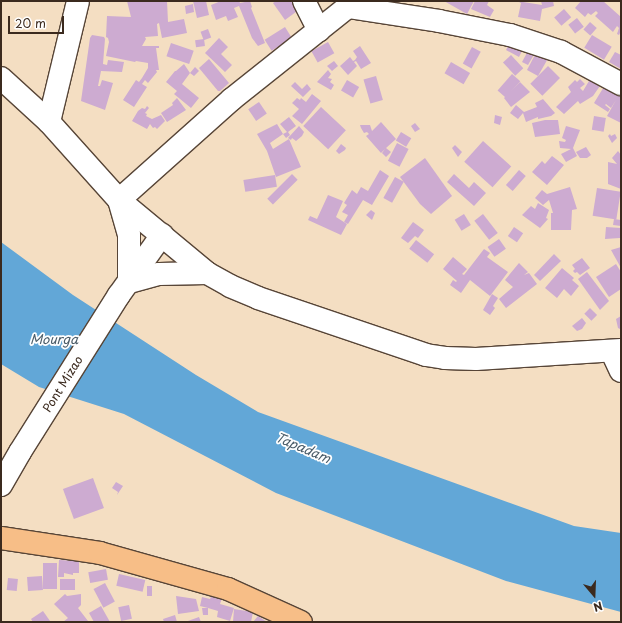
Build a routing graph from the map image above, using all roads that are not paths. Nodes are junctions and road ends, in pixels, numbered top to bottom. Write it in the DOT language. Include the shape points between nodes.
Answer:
graph roads {
  1 [pos="304,1"];
  2 [pos="80,2"];
  3 [pos="351,4"];
  4 [pos="319,30"];
  5 [pos="1,78"];
  6 [pos="621,84"];
  7 [pos="49,122"];
  8 [pos="119,200"];
  9 [pos="162,236"];
  10 [pos="207,273"];
  11 [pos="124,288"];
  12 [pos="618,357"];
  13 [pos="1,485"];
  14 [pos="1,538"];
  15 [pos="301,622"];
  1 -- 4 [label="street"];
  2 -- 7 [label="street"];
  3 -- 4 [label="street"];
  3 -- 6 [label="street" via="510,35 561,52"];
  4 -- 8 [label="street" via="232,99"];
  5 -- 7 [label="street"];
  7 -- 8 [label="street"];
  8 -- 9 [label="street"];
  8 -- 11 [label="street" via="129,234"];
  9 -- 10 [label="street"];
  9 -- 11 [label="street, Pont Mizao"];
  10 -- 11 [label="street" via="159,274"];
  10 -- 12 [label="street" via="258,298 426,355 476,359"];
  11 -- 13 [label="street, Pont Mizao"];
  14 -- 15 [label="main road" via="100,553 183,576 228,589"];
}
